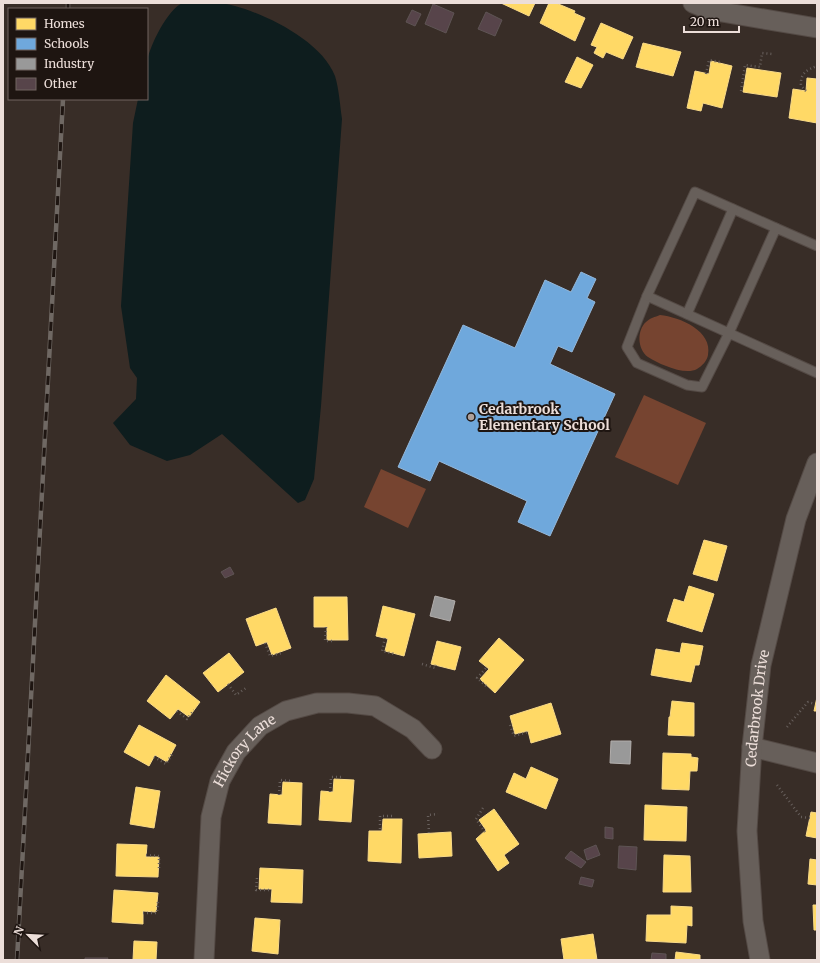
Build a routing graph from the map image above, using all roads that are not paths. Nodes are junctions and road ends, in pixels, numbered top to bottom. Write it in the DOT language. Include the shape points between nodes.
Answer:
graph roads {
  1 [pos="693,3"];
  2 [pos="817,28"];
  3 [pos="733,209"];
  4 [pos="776,228"];
  5 [pos="817,246"];
  6 [pos="648,296"];
  7 [pos="687,314"];
  8 [pos="729,333"];
  9 [pos="817,372"];
  10 [pos="817,463"];
  11 [pos="752,747"];
  12 [pos="432,748"];
  13 [pos="817,763"];
  14 [pos="204,960"];
  15 [pos="760,960"];
  1 -- 2 [label="street" via="710,10"];
  3 -- 4 [label="lane"];
  3 -- 6 [label="lane" via="695,192"];
  3 -- 7 [label="lane"];
  4 -- 5 [label="lane"];
  4 -- 8 [label="lane"];
  6 -- 7 [label="lane"];
  6 -- 8 [label="lane" via="627,347 637,363 687,385 702,387"];
  7 -- 8 [label="lane"];
  8 -- 9 [label="lane"];
  10 -- 11 [label="street, Cedarbrook Drive" via="796,519 771,619 761,665"];
  11 -- 13 [label="street"];
  11 -- 15 [label="street, Cedarbrook Drive" via="747,831 753,921"];
  12 -- 14 [label="street, Hickory Lane" via="413,729 375,706 317,703 286,711 260,726 236,752 220,782 212,811"];
}
